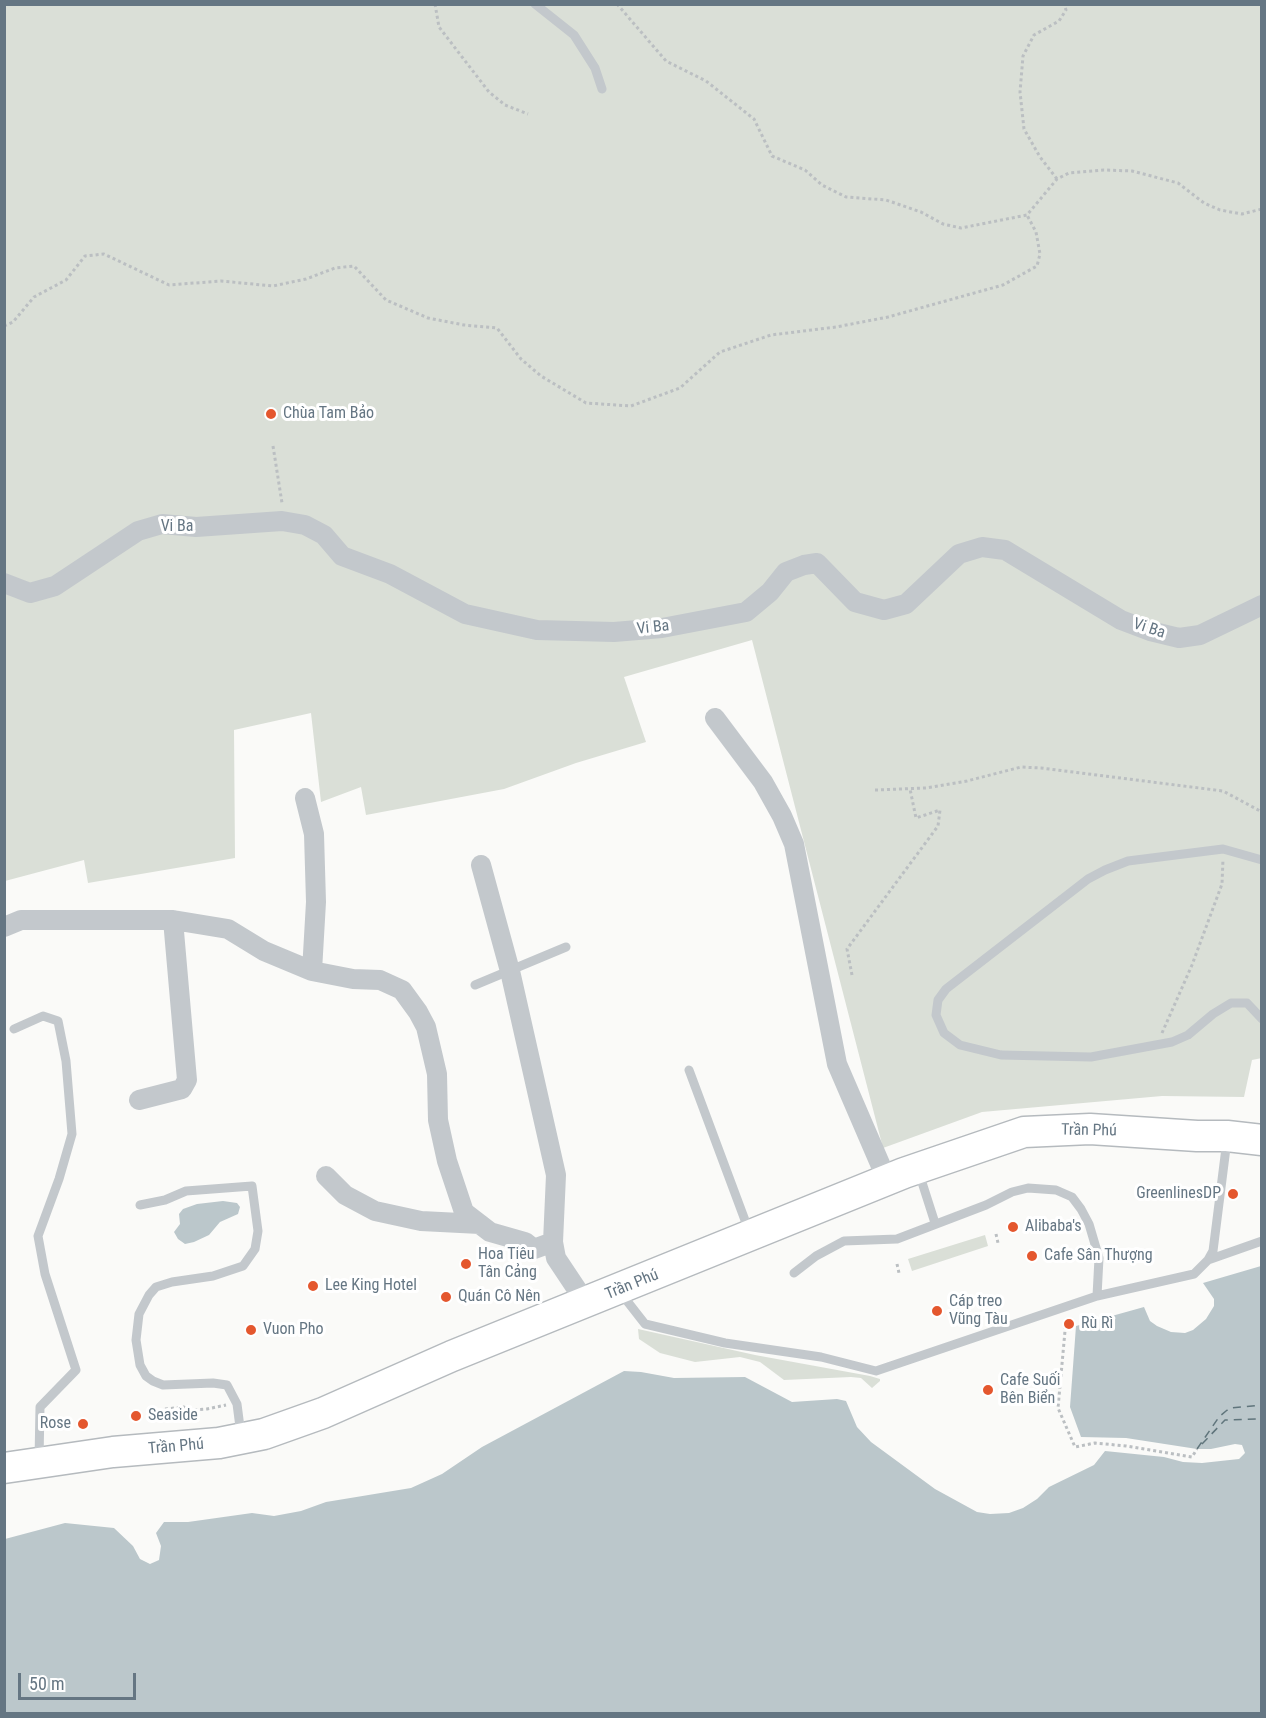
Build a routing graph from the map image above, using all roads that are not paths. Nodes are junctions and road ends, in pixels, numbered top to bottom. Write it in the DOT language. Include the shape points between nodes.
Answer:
graph roads {
  1 [pos="535,4"];
  2 [pos="602,89"];
  3 [pos="4,583"];
  4 [pos="1262,605"];
  5 [pos="715,718"];
  6 [pos="305,798"];
  7 [pos="1262,860"];
  8 [pos="481,865"];
  9 [pos="173,920"];
  10 [pos="4,927"];
  11 [pos="566,947"];
  12 [pos="312,971"];
  13 [pos="510,971"];
  14 [pos="475,985"];
  15 [pos="1262,1019"];
  16 [pos="14,1029"];
  17 [pos="689,1070"];
  18 [pos="139,1101"];
  19 [pos="1227,1136"];
  20 [pos="1262,1140"];
  21 [pos="917,1168"];
  22 [pos="326,1176"];
  23 [pos="887,1180"];
  24 [pos="140,1205"];
  25 [pos="935,1223"];
  26 [pos="480,1224"];
  27 [pos="751,1236"];
  28 [pos="1262,1241"];
  29 [pos="553,1242"];
  30 [pos="1208,1260"];
  31 [pos="794,1273"];
  32 [pos="619,1290"];
  33 [pos="1097,1296"];
  34 [pos="586,1303"];
  35 [pos="241,1440"];
  36 [pos="39,1463"];
  37 [pos="4,1468"];
  1 -- 2 [label="lane" via="574,35 595,68"];
  3 -- 4 [label="street, Vi Ba" via="30,593 55,586 138,531 162,524 196,527 282,521 305,525 324,535 342,556 390,574 465,614 537,630 614,632 662,628 746,612 786,572 817,564 855,602 884,610 906,604 959,554 982,547 1005,550 1121,620 1179,638 1200,635"];
  5 -- 23 [label="street" via="763,782 794,844 837,1064"];
  6 -- 12 [label="street" via="314,834"];
  7 -- 15 [label="lane" via="1223,849 1128,861 1088,879 946,989 938,1000 936,1015 944,1033 960,1045 1000,1055 1091,1057 1172,1042 1231,1003 1247,1003"];
  8 -- 13 [label="street"];
  9 -- 10 [label="street" via="21,920"];
  9 -- 12 [label="street" via="228,929 264,951"];
  9 -- 18 [label="street" via="188,1080 182,1089"];
  11 -- 13 [label="lane"];
  12 -- 26 [label="street" via="380,980 402,990 418,1012 426,1027 437,1074 438,1120 447,1161 464,1212"];
  13 -- 14 [label="lane"];
  13 -- 29 [label="street" via="556,1175"];
  16 -- 36 [label="lane" via="44,1016 58,1021 66,1061 72,1134 38,1236 45,1274 76,1370 40,1407"];
  17 -- 27 [label="lane"];
  19 -- 20 [label="main road, Trần Phú"];
  19 -- 21 [label="main road, Trần Phú" via="1090,1129 1024,1132"];
  19 -- 30 [label="lane" via="1213,1251"];
  21 -- 23 [label="main road, Trần Phú"];
  21 -- 25 [label="lane"];
  22 -- 26 [label="street" via="345,1195 375,1212 421,1221"];
  23 -- 27 [label="main road, Trần Phú"];
  24 -- 35 [label="lane" via="186,1191 252,1186 258,1231 255,1249 243,1266 156,1287 139,1314 136,1340 140,1365 153,1381 163,1385 227,1385 237,1404"];
  25 -- 31 [label="lane" via="897,1239 844,1241"];
  25 -- 33 [label="lane" via="1028,1188 1056,1190 1072,1197 1089,1224 1099,1258"];
  26 -- 29 [label="street" via="490,1232 525,1242 534,1249"];
  27 -- 32 [label="main road, Trần Phú"];
  28 -- 30 [label="lane"];
  29 -- 34 [label="street" via="556,1258"];
  30 -- 33 [label="lane" via="1194,1274"];
  32 -- 33 [label="lane" via="645,1324 876,1371"];
  32 -- 34 [label="main road, Trần Phú"];
  34 -- 35 [label="main road, Trần Phú" via="323,1413"];
  35 -- 36 [label="main road, Trần Phú"];
  36 -- 37 [label="main road, Trần Phú"];
}
